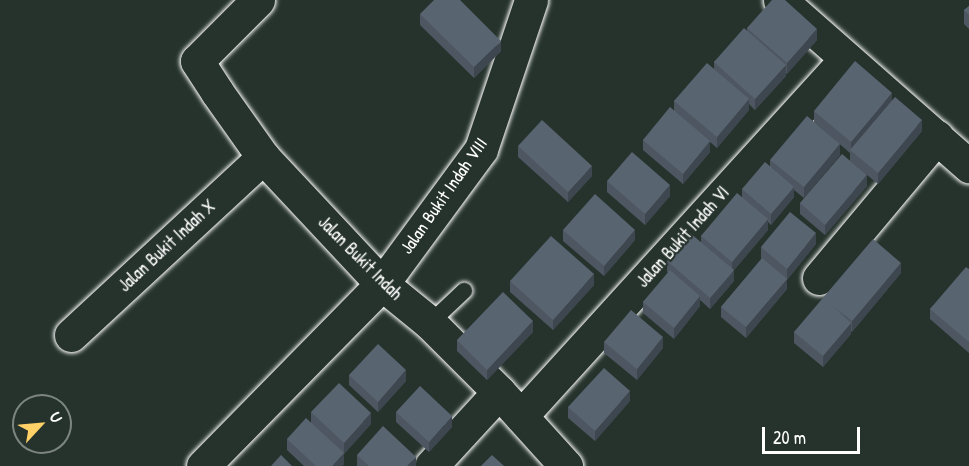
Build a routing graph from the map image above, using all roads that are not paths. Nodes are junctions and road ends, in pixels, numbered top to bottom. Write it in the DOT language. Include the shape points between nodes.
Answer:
graph roads {
  1 [pos="258,0"];
  2 [pos="531,0"];
  3 [pos="780,0"];
  4 [pos="846,59"];
  5 [pos="937,137"];
  6 [pos="263,157"];
  7 [pos="969,166"];
  8 [pos="819,278"];
  9 [pos="382,284"];
  10 [pos="464,291"];
  11 [pos="430,323"];
  12 [pos="71,335"];
  13 [pos="500,392"];
  14 [pos="521,416"];
  15 [pos="203,466"];
  16 [pos="431,466"];
  17 [pos="566,466"];
  1 -- 6 [label="street, Jalan Bukit Indah" via="197,61"];
  2 -- 9 [label="street, Jalan Bukit Indah VIII" via="481,149"];
  3 -- 4 [label="street"];
  4 -- 5 [label="street"];
  4 -- 14 [label="street, Jalan Bukit Indah VI"];
  5 -- 7 [label="street"];
  5 -- 8 [label="street"];
  6 -- 9 [label="street, Jalan Bukit Indah"];
  6 -- 12 [label="street, Jalan Bukit Indah X"];
  9 -- 11 [label="street, Jalan Bukit Indah"];
  9 -- 15 [label="street, Jalan Bukit Indah VIII"];
  10 -- 11 [label="lane"];
  11 -- 13 [label="street, Jalan Bukit Indah"];
  13 -- 14 [label="street, Jalan Bukit Indah"];
  13 -- 16 [label="street"];
  14 -- 17 [label="street, Jalan Bukit Indah"];
}
